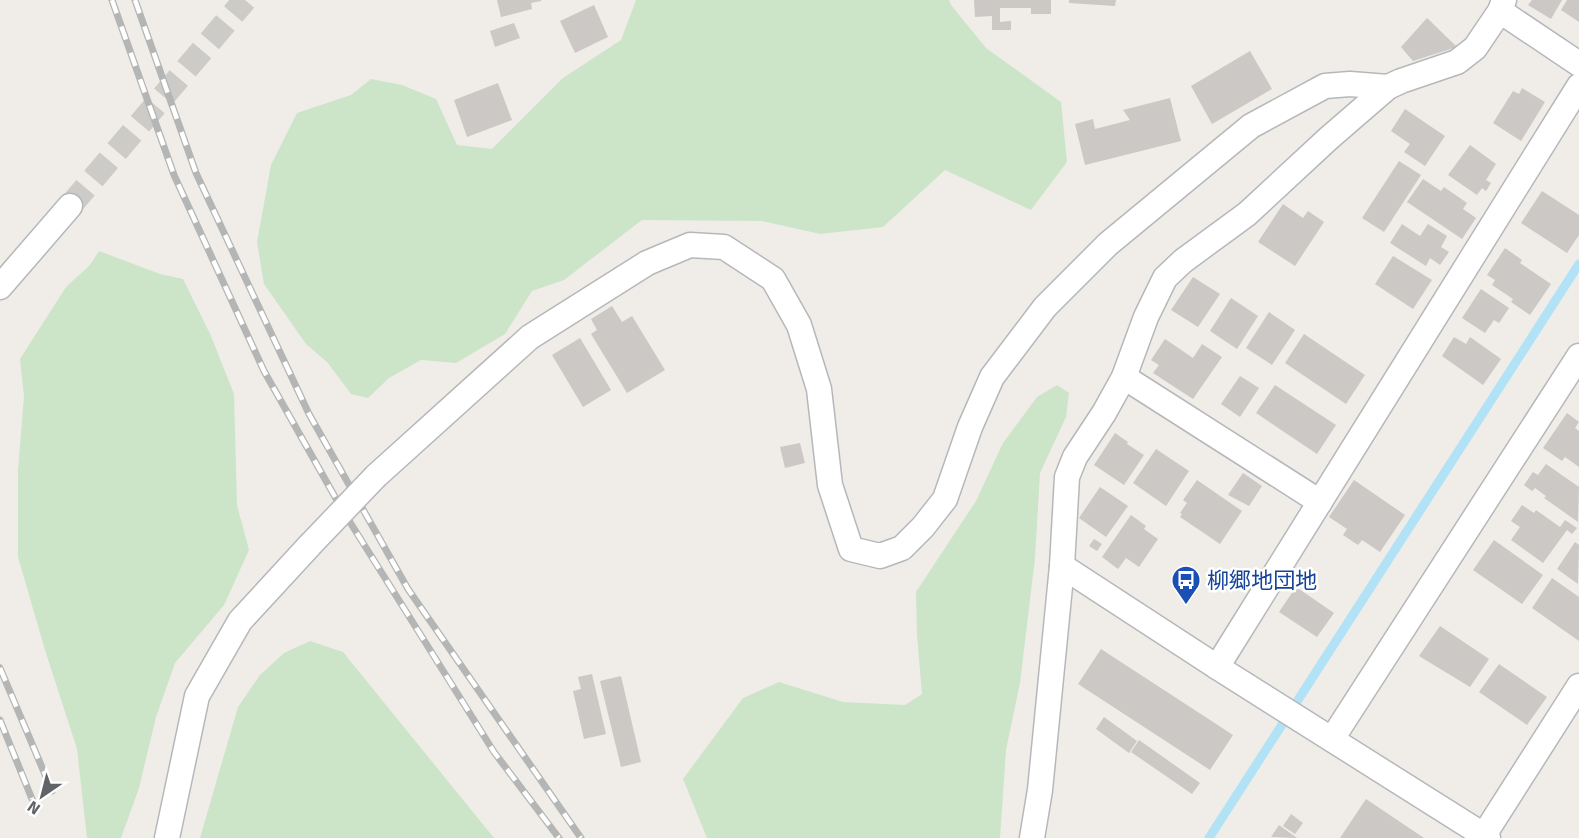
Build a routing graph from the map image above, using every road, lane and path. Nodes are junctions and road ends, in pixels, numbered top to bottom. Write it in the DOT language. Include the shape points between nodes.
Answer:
graph roads {
  1 [pos="1502,6"];
  2 [pos="1579,64"];
  3 [pos="1579,86"];
  4 [pos="1388,87"];
  5 [pos="70,206"];
  6 [pos="0,287"];
  7 [pos="1579,356"];
  8 [pos="1124,377"];
  9 [pos="1320,502"];
  10 [pos="1062,567"];
  11 [pos="1217,667"];
  12 [pos="1579,686"];
  13 [pos="1332,739"];
  14 [pos="1486,837"];
  15 [pos="167,838"];
  16 [pos="1032,838"];
  1 -- 2 [label="street"];
  1 -- 4 [label="street" via="1475,48 1456,62"];
  3 -- 9 [label="street"];
  4 -- 8 [label="street" via="1247,214 1165,278"];
  4 -- 15 [label="street, bridge" via="1325,86 1251,126 1108,244 1045,307 992,377 945,499 902,548 880,556 851,549 830,485 819,389 799,325 772,279 724,247 690,245 647,263 530,337 376,476 240,621 197,696"];
  5 -- 6 [label="street"];
  7 -- 13 [label="street"];
  8 -- 9 [label="street"];
  8 -- 10 [label="street" via="1067,477"];
  9 -- 11 [label="street"];
  10 -- 11 [label="street"];
  10 -- 16 [label="street"];
  11 -- 13 [label="street"];
  12 -- 14 [label="street"];
  13 -- 14 [label="street"];
}
